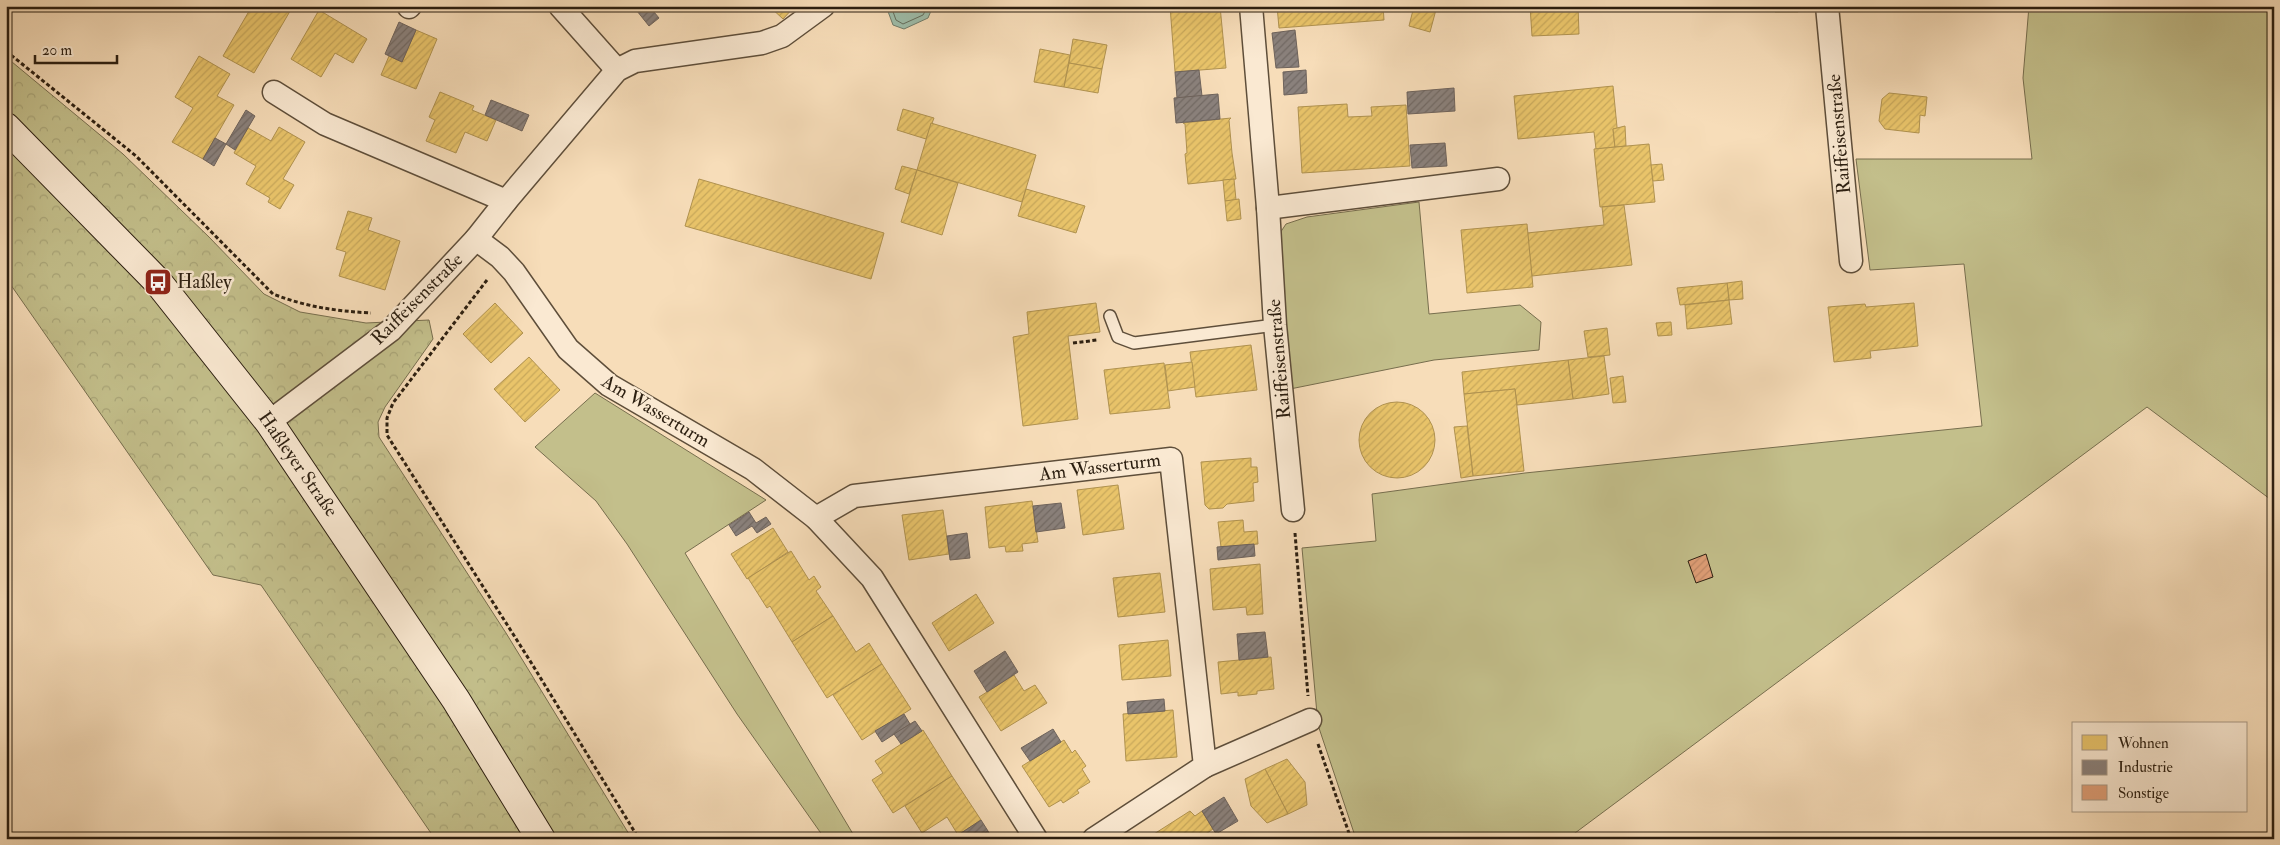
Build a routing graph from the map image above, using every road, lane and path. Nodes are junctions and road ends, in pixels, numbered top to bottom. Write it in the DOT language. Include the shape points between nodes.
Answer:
graph roads {
  1 [pos="560,6"];
  2 [pos="823,6"];
  3 [pos="1251,6"];
  4 [pos="1827,6"];
  5 [pos="6,51"];
  6 [pos="617,70"];
  7 [pos="274,92"];
  8 [pos="6,127"];
  9 [pos="1498,179"];
  10 [pos="506,200"];
  11 [pos="1268,208"];
  12 [pos="476,239"];
  13 [pos="500,257"];
  14 [pos="1851,261"];
  15 [pos="407,314"];
  16 [pos="1110,316"];
  17 [pos="1275,325"];
  18 [pos="1118,337"];
  19 [pos="1073,343"];
  20 [pos="269,422"];
  21 [pos="1293,510"];
  22 [pos="816,518"];
  23 [pos="1310,720"];
  24 [pos="1205,766"];
  25 [pos="541,839"];
  26 [pos="639,839"];
  27 [pos="1036,839"];
  28 [pos="1094,839"];
  29 [pos="1351,839"];
  1 -- 6 [label="street"];
  2 -- 6 [label="street, Raiffeisenstraße" via="782,36 762,43 634,61"];
  3 -- 11 [label="street, Raiffeisenstraße"];
  4 -- 14 [label="street, Raiffeisenstraße"];
  5 -- 15 [label="path" via="136,156 273,294 303,305"];
  6 -- 10 [label="street, Raiffeisenstraße"];
  7 -- 10 [label="street" via="325,124"];
  8 -- 20 [label="main road, Haßleyer Straße" via="158,282"];
  9 -- 11 [label="street"];
  10 -- 12 [label="street, Raiffeisenstraße"];
  11 -- 17 [label="street, Raiffeisenstraße"];
  12 -- 13 [label="street, Am Wasserturm"];
  12 -- 15 [label="street, Raiffeisenstraße"];
  13 -- 22 [label="street, Am Wasserturm" via="568,349 609,385 753,469"];
  13 -- 26 [label="path" via="489,277 393,403 387,418 386,435"];
  15 -- 20 [label="street, Raiffeisenstraße" via="391,330"];
  16 -- 18 [label="lane"];
  17 -- 18 [label="lane" via="1152,342 1134,343"];
  17 -- 21 [label="street, Raiffeisenstraße"];
  18 -- 19 [label="path"];
  20 -- 25 [label="main road, Haßleyer Straße" via="456,700"];
  21 -- 23 [label="path"];
  22 -- 24 [label="street, Am Wasserturm" via="854,496 1171,459"];
  22 -- 27 [label="street, Am Wasserturm" via="872,578"];
  23 -- 24 [label="street"];
  23 -- 29 [label="path"];
  24 -- 28 [label="street"];
}
